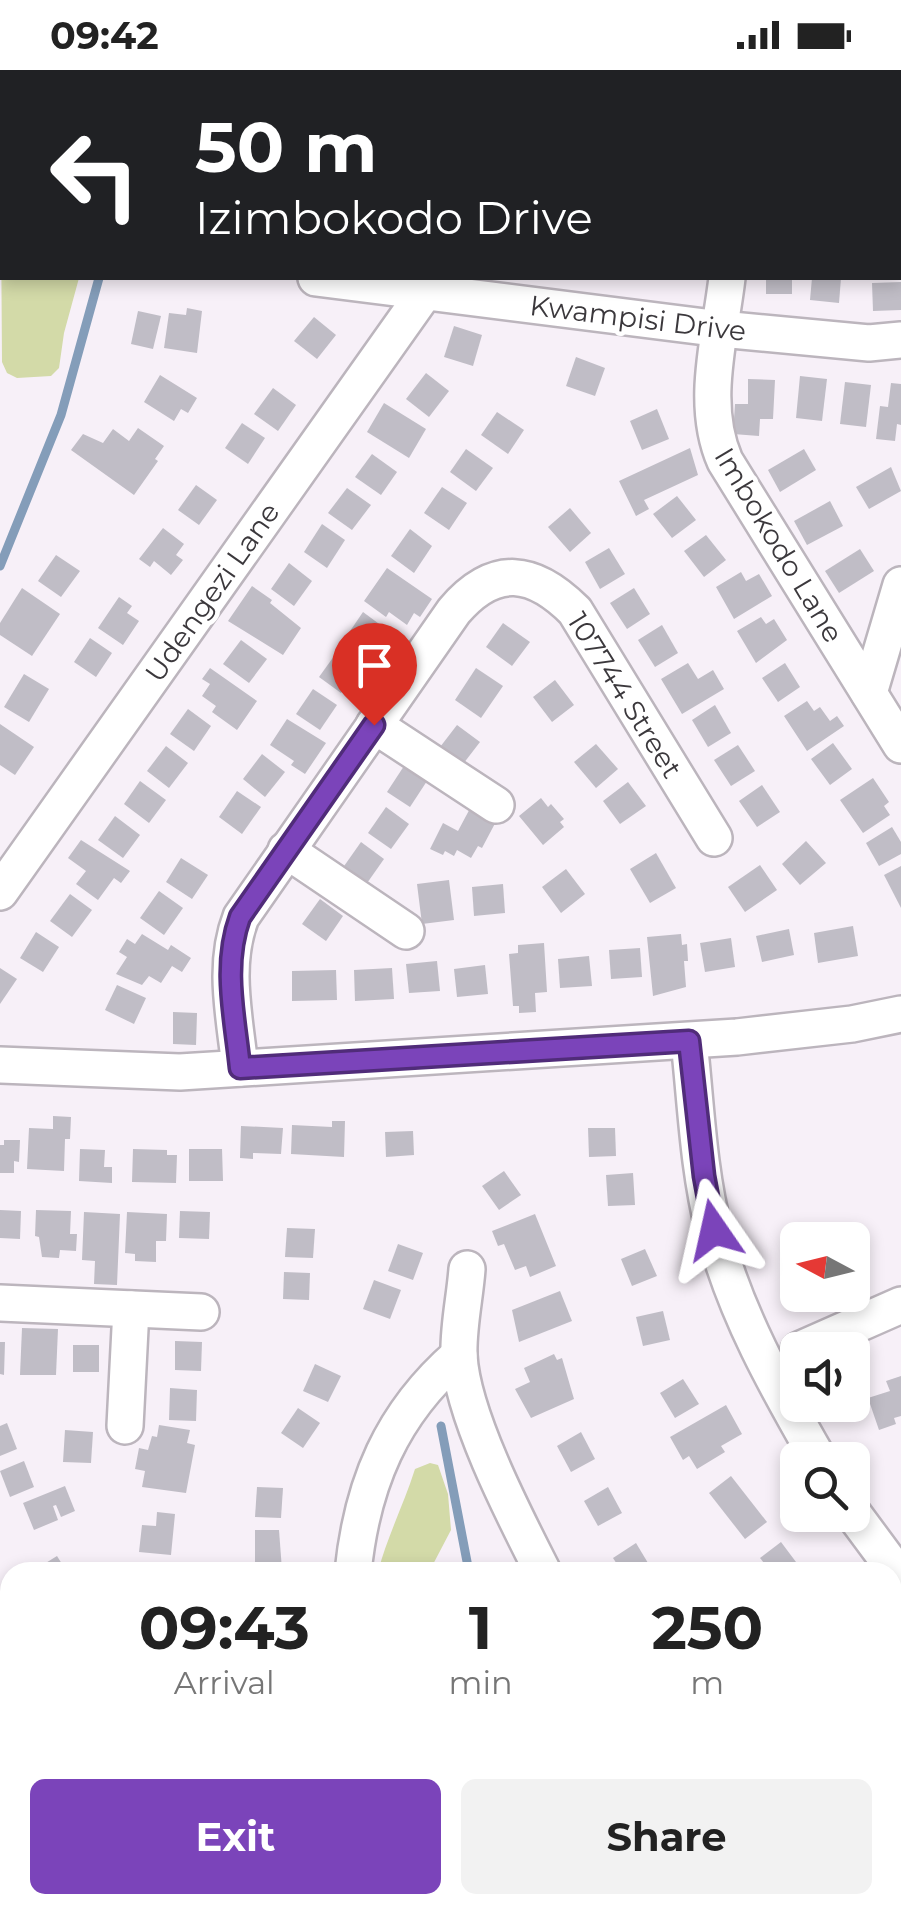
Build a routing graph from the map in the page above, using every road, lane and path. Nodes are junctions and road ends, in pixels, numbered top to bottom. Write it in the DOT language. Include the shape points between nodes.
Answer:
graph roads {
  1 [pos="332,280"];
  2 [pos="727,280"];
  3 [pos="425,292"];
  4 [pos="721,329"];
  5 [pos="901,340"];
  6 [pos="901,585"];
  7 [pos="869,693"];
  8 [pos="374,725"];
  9 [pos="901,745"];
  10 [pos="496,805"];
  11 [pos="714,838"];
  12 [pos="286,850"];
  13 [pos="0,892"];
  14 [pos="406,931"];
  15 [pos="901,1014"];
  16 [pos="689,1041"];
  17 [pos="0,1065"];
  18 [pos="240,1068"];
  19 [pos="467,1269"];
  20 [pos="0,1303"];
  21 [pos="901,1305"];
  22 [pos="131,1309"];
  23 [pos="201,1312"];
  24 [pos="840,1332"];
  25 [pos="780,1348"];
  26 [pos="459,1355"];
  27 [pos="125,1426"];
  28 [pos="867,1532"];
  29 [pos="354,1562"];
  30 [pos="538,1562"];
  31 [pos="889,1562"];
  1 -- 3 [label="street, Kwampisi Drive"];
  2 -- 4 [label="street, Imbokodo Lane"];
  3 -- 4 [label="street, Kwampisi Drive"];
  3 -- 13 [label="street, Udengezi Lane"];
  4 -- 5 [label="street, Kwampisi Drive"];
  4 -- 7 [label="street, Imbokodo Lane" via="711,405 715,437"];
  6 -- 7 [label="street"];
  7 -- 9 [label="street, Imbokodo Lane"];
  8 -- 10 [label="street"];
  8 -- 11 [label="street, 107744 Street" via="466,597 504,578 532,580 575,611"];
  8 -- 12 [label="street, 107744 Street"];
  12 -- 14 [label="street"];
  12 -- 18 [label="street, 107744 Street" via="240,917 230,951"];
  15 -- 16 [label="street"];
  16 -- 18 [label="street"];
  16 -- 25 [label="street" via="714,1230 742,1313"];
  17 -- 18 [label="street"];
  19 -- 26 [label="street"];
  20 -- 22 [label="street"];
  21 -- 24 [label="street"];
  22 -- 23 [label="street"];
  22 -- 27 [label="street"];
  26 -- 29 [label="street" via="432,1379 390,1437 372,1473"];
  26 -- 30 [label="street" via="482,1438"];
  28 -- 31 [label="street"];
}
